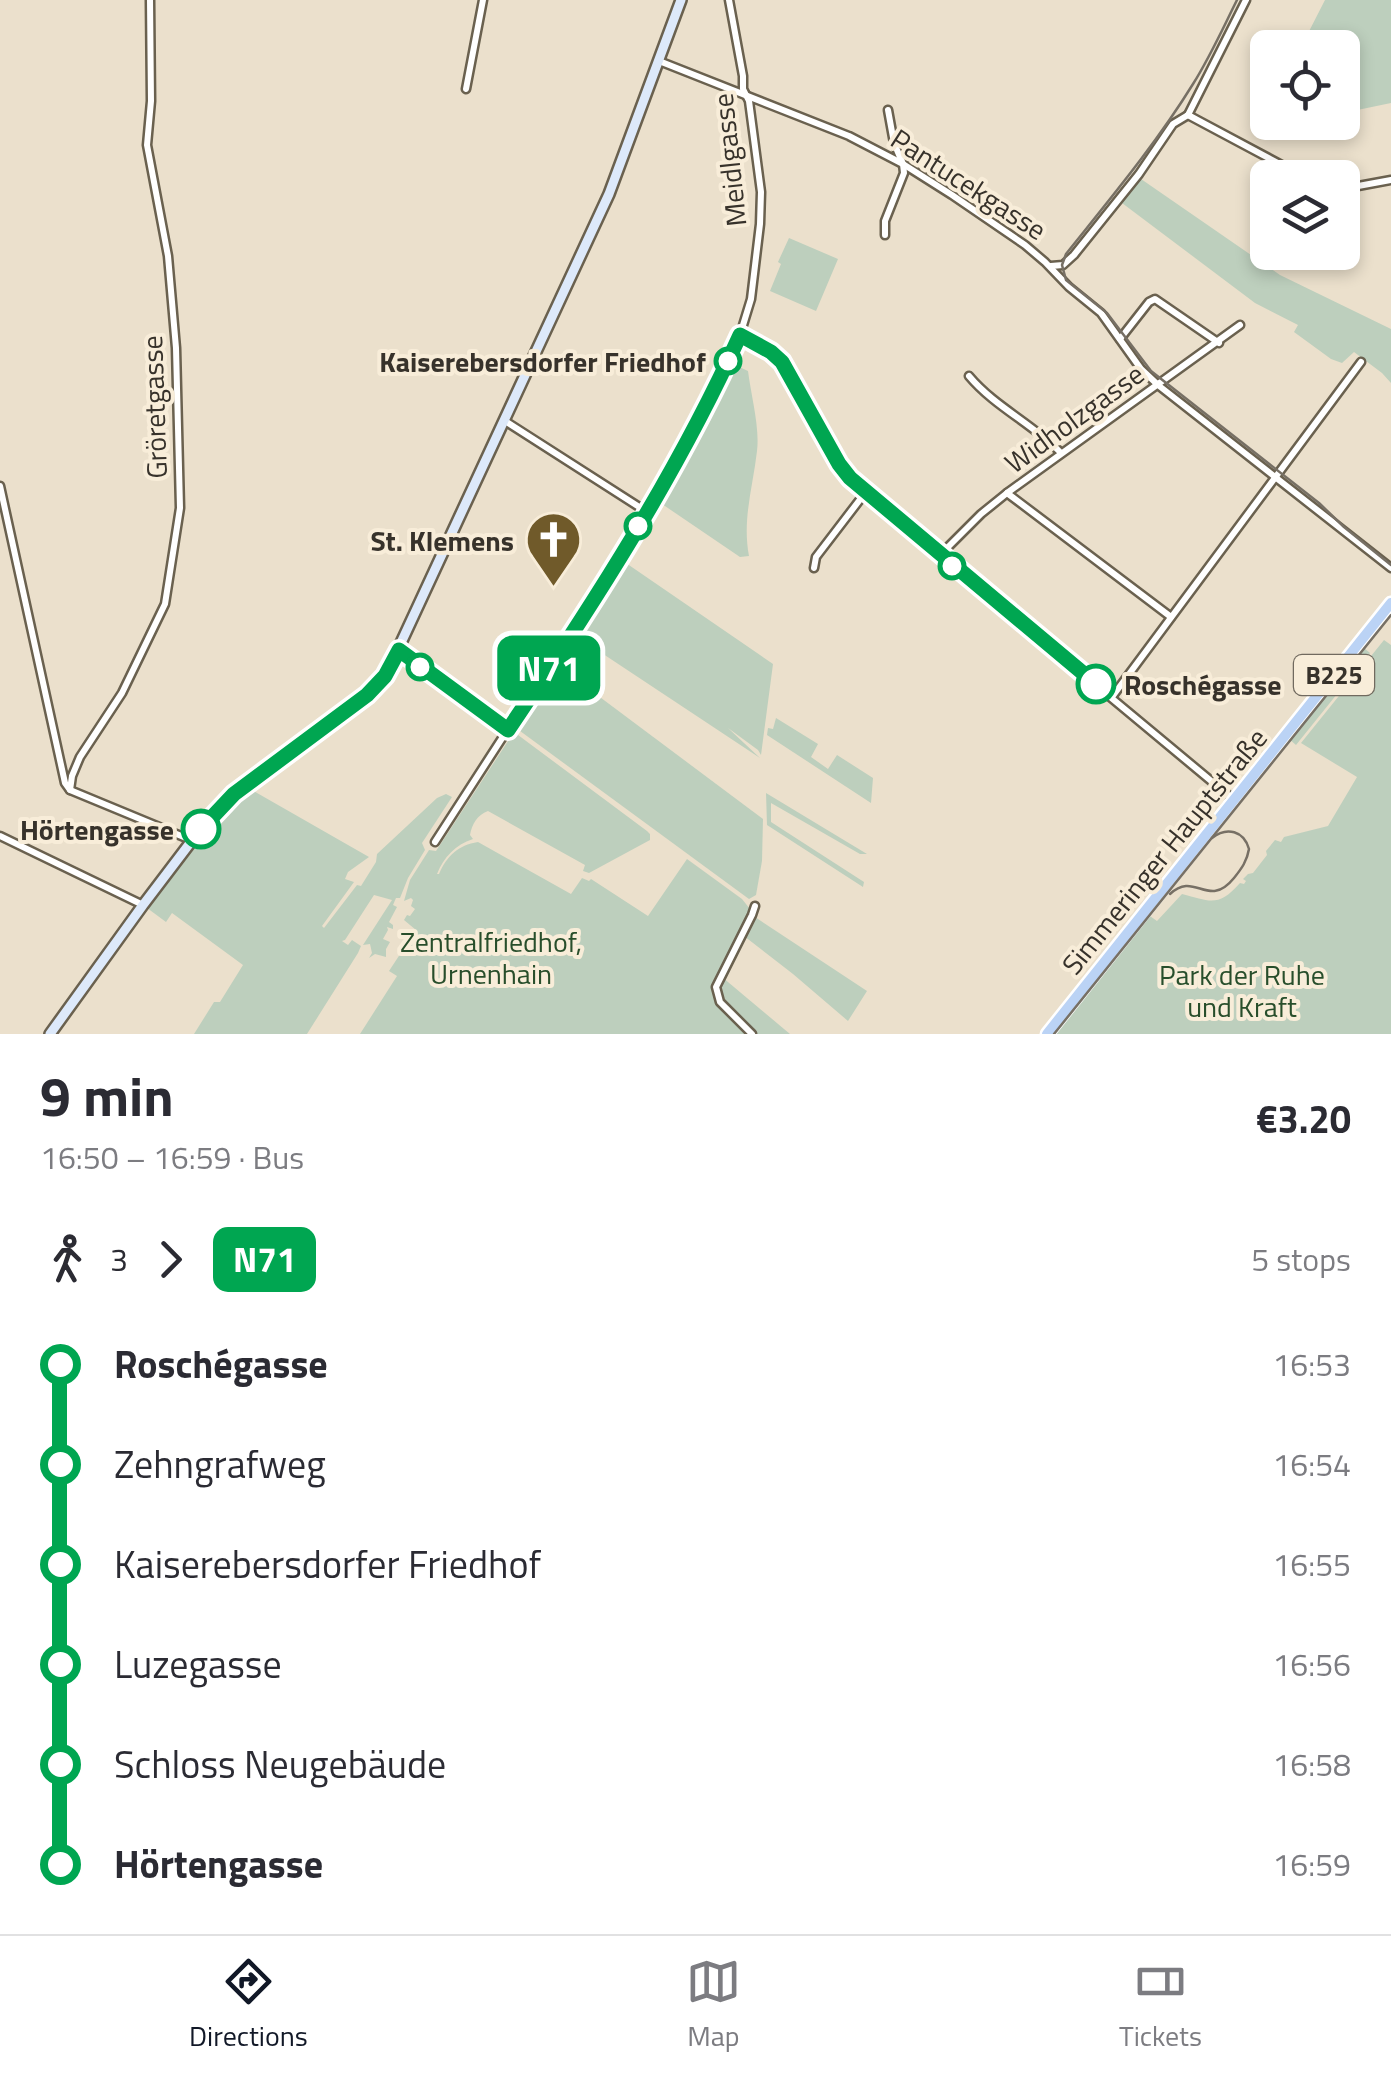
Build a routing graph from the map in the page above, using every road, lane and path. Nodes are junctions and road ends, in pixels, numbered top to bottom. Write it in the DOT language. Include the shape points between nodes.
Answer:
graph roads {
  1 [pos="150,0"];
  2 [pos="483,0"];
  3 [pos="681,0"];
  4 [pos="730,0"];
  5 [pos="1246,0"];
  6 [pos="659,61"];
  7 [pos="466,89"];
  8 [pos="745,96"];
  9 [pos="888,110"];
  10 [pos="1188,115"];
  11 [pos="1272,160"];
  12 [pos="903,164"];
  13 [pos="1391,180"];
  14 [pos="1360,186"];
  15 [pos="885,235"];
  16 [pos="1050,266"];
  17 [pos="1240,325"];
  18 [pos="740,335"];
  19 [pos="1120,340"];
  20 [pos="1219,343"];
  21 [pos="1361,362"];
  22 [pos="969,376"];
  23 [pos="1158,385"];
  24 [pos="505,421"];
  25 [pos="1060,454"];
  26 [pos="1276,478"];
  27 [pos="0,486"];
  28 [pos="865,493"];
  29 [pos="1007,494"];
  30 [pos="647,512"];
  31 [pos="940,554"];
  32 [pos="814,568"];
  33 [pos="1391,568"];
  34 [pos="1391,603"];
  35 [pos="1171,618"];
  36 [pos="399,650"];
  37 [pos="1112,697"];
  38 [pos="508,730"];
  39 [pos="70,790"];
  40 [pos="1234,800"];
  41 [pos="0,836"];
  42 [pos="192,840"];
  43 [pos="435,842"];
  44 [pos="143,905"];
  45 [pos="755,906"];
  46 [pos="50,1034"];
  47 [pos="752,1034"];
  48 [pos="1046,1034"];
  1 -- 39 [label="street, Gröretgasse" via="146,145 174,316 180,508 165,604 80,758"];
  2 -- 7 [label="street"];
  3 -- 6 [label="main road"];
  4 -- 8 [label="street, Meidlgasse"];
  5 -- 10 [label="street"];
  6 -- 8 [label="street, Pantucekgasse"];
  6 -- 24 [label="main road" via="609,194"];
  8 -- 12 [label="street, Pantucekgasse"];
  8 -- 18 [label="street, Meidlgasse" via="760,224 752,299"];
  9 -- 12 [label="street"];
  10 -- 11 [label="street"];
  10 -- 16 [label="street" via="1173,124 1066,262"];
  12 -- 15 [label="street"];
  12 -- 16 [label="street, Pantucekgasse"];
  13 -- 14 [label="street"];
  16 -- 19 [label="street, Pantucekgasse" via="1101,312"];
  17 -- 20 [label="street, Widholzgasse"];
  18 -- 28 [label="street" via="782,362 839,464"];
  18 -- 30 [label="street, Meidlgasse"];
  19 -- 20 [label="street" via="1154,299"];
  19 -- 23 [label="street, Pantucekgasse"];
  20 -- 23 [label="street, Widholzgasse"];
  21 -- 26 [label="street"];
  22 -- 25 [label="street"];
  23 -- 25 [label="street, Widholzgasse"];
  23 -- 26 [label="street, Pantucekgasse"];
  24 -- 30 [label="street"];
  24 -- 36 [label="main road"];
  25 -- 29 [label="street, Widholzgasse"];
  26 -- 33 [label="street, Pantucekgasse"];
  26 -- 35 [label="street"];
  27 -- 39 [label="street"];
  28 -- 31 [label="street"];
  28 -- 32 [label="street"];
  29 -- 31 [label="street, Widholzgasse"];
  29 -- 35 [label="street"];
  30 -- 38 [label="street, Meidlgasse"];
  31 -- 37 [label="street"];
  34 -- 40 [label="main road, Simmeringer Hauptstraße / B225"];
  35 -- 37 [label="street"];
  36 -- 38 [label="street"];
  36 -- 42 [label="main road" via="367,695 234,794"];
  37 -- 40 [label="street"];
  38 -- 43 [label="street, Meidlgasse"];
  39 -- 42 [label="street"];
  40 -- 48 [label="main road, Simmeringer Hauptstraße / B225"];
  41 -- 44 [label="street"];
  42 -- 44 [label="main road"];
  44 -- 46 [label="main road"];
  45 -- 47 [label="street" via="716,986 720,1002"];
}
